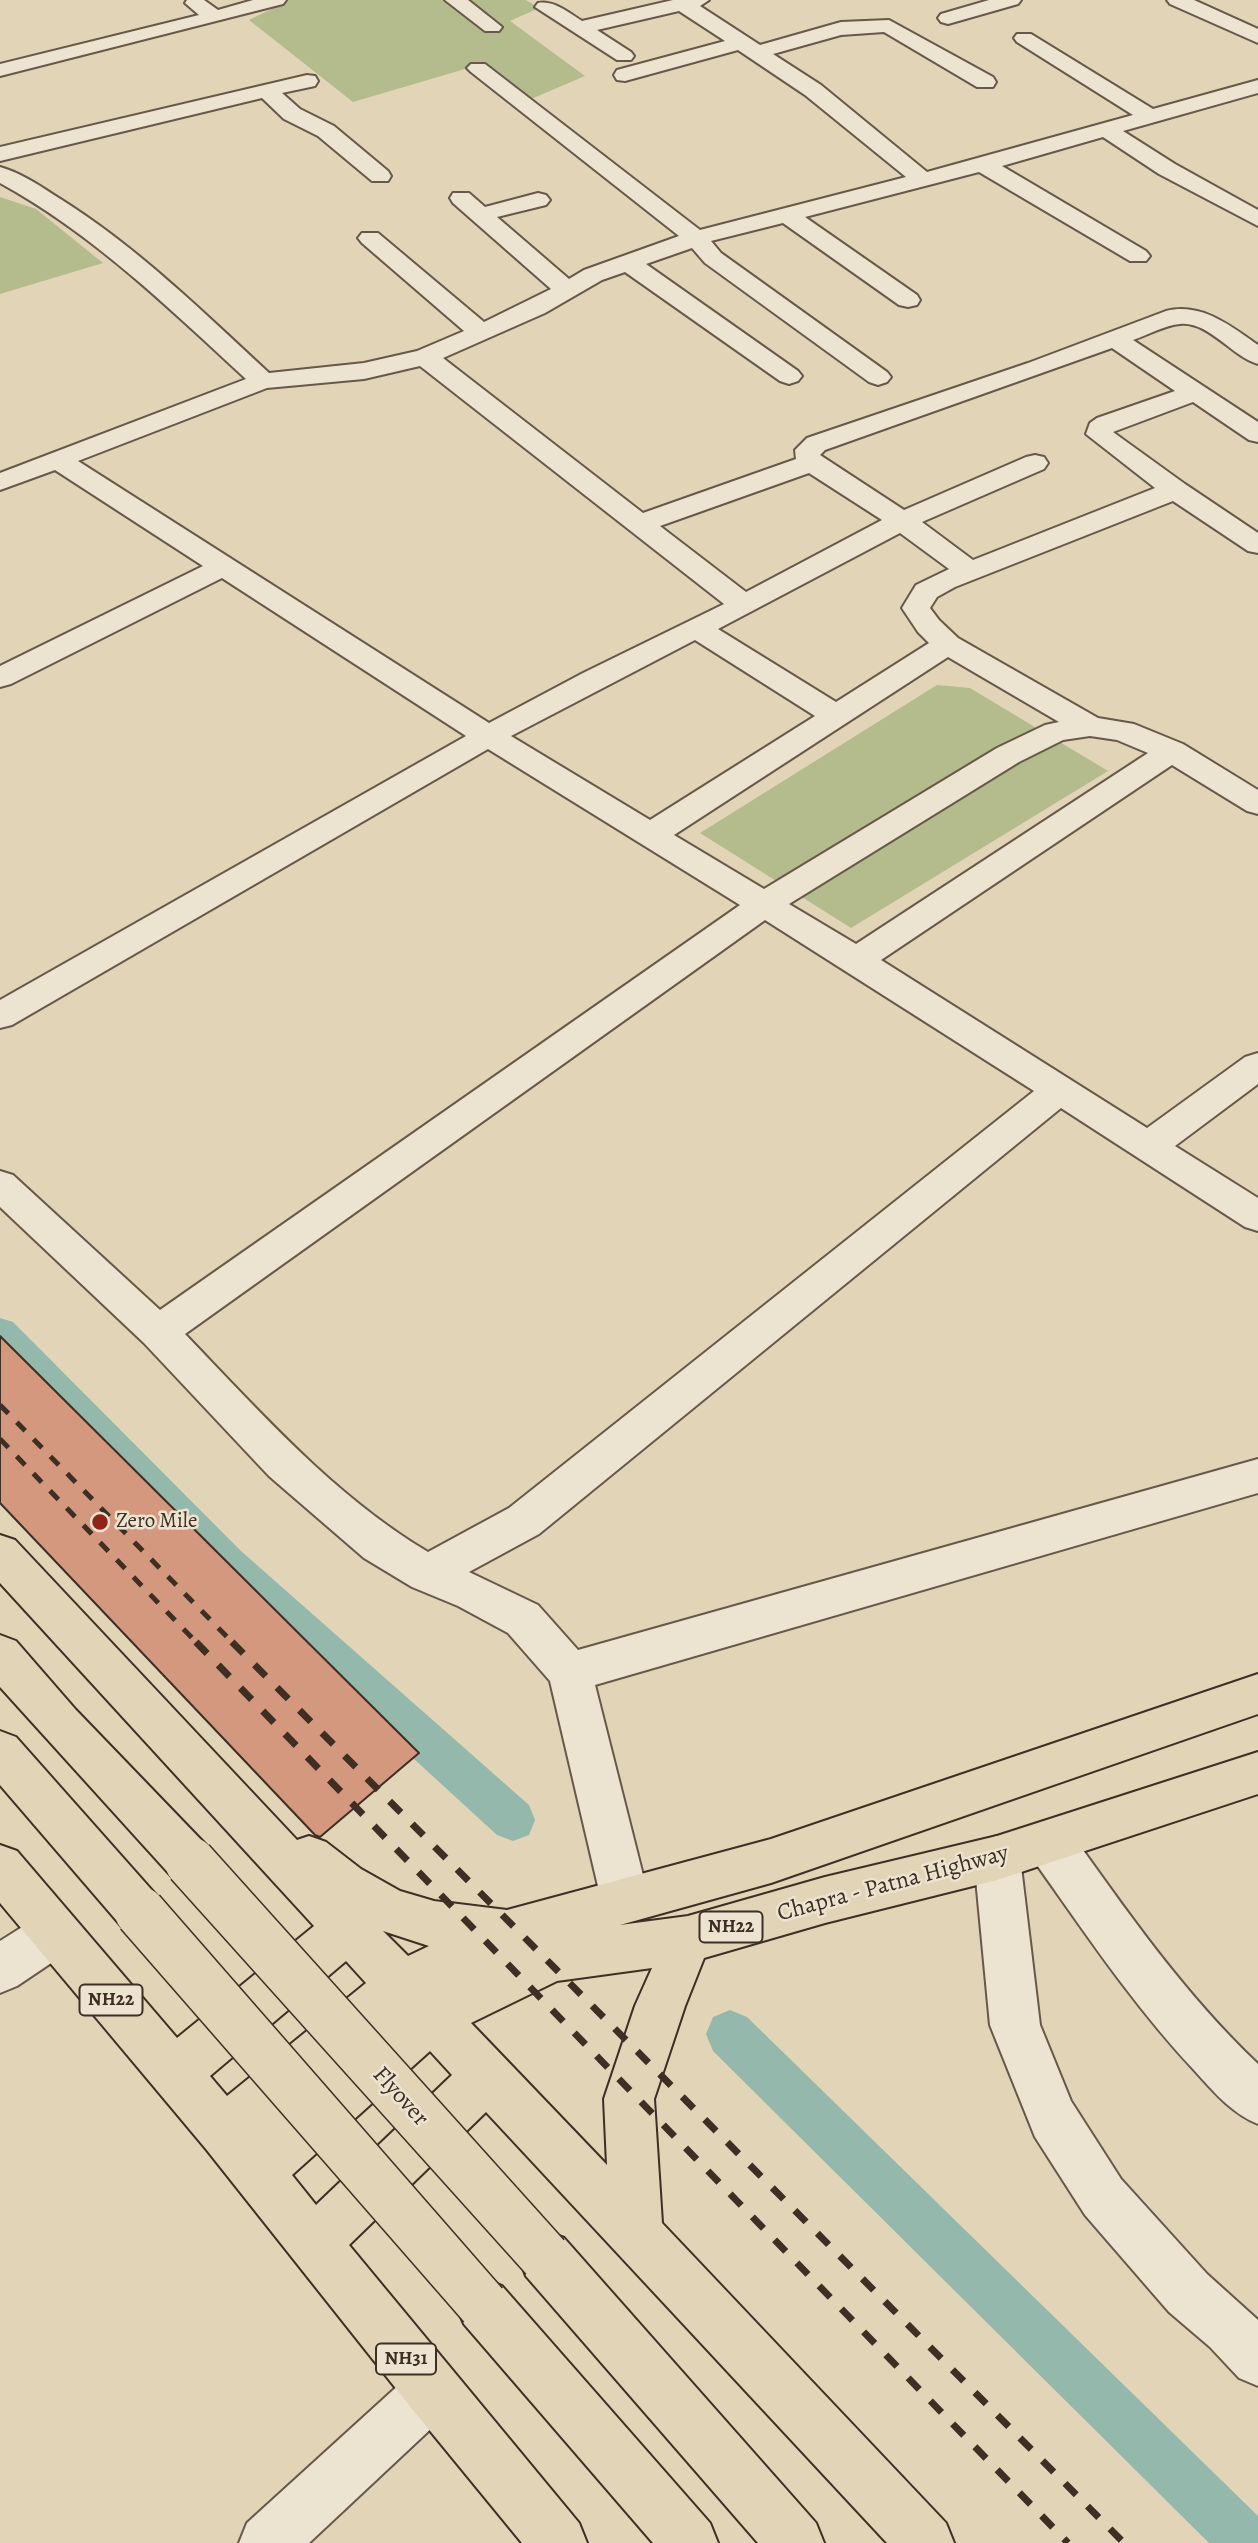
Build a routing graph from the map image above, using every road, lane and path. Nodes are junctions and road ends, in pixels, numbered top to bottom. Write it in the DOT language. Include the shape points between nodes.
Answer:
graph roads {
  1 [pos="191,0"];
  2 [pos="276,0"];
  3 [pos="455,0"];
  4 [pos="1011,0"];
  5 [pos="1177,0"];
  6 [pos="691,2"];
  7 [pos="545,7"];
  8 [pos="215,17"];
  9 [pos="948,18"];
  10 [pos="492,27"];
  11 [pos="579,28"];
  12 [pos="1258,37"];
  13 [pos="1024,38"];
  14 [pos="751,47"];
  15 [pos="478,68"];
  16 [pos="0,70"];
  17 [pos="307,80"];
  18 [pos="985,82"];
  19 [pos="1258,86"];
  20 [pos="266,90"];
  21 [pos="1151,117"];
  22 [pos="1105,130"];
  23 [pos="0,154"];
  24 [pos="982,164"];
  25 [pos="0,174"];
  26 [pos="380,176"];
  27 [pos="923,180"];
  28 [pos="1248,189"];
  29 [pos="461,198"];
  30 [pos="1216,198"];
  31 [pos="538,200"];
  32 [pos="483,214"];
  33 [pos="786,214"];
  34 [pos="1258,219"];
  35 [pos="370,238"];
  36 [pos="695,238"];
  37 [pos="1138,256"];
  38 [pos="627,262"];
  39 [pos="566,289"];
  40 [pos="908,300"];
  41 [pos="482,333"];
  42 [pos="1113,338"];
  43 [pos="1258,356"];
  44 [pos="425,357"];
  45 [pos="789,376"];
  46 [pos="878,377"];
  47 [pos="263,381"];
  48 [pos="1194,393"];
  49 [pos="1258,434"];
  50 [pos="57,460"];
  51 [pos="812,463"];
  52 [pos="1035,463"];
  53 [pos="0,482"];
  54 [pos="1175,490"];
  55 [pos="902,521"];
  56 [pos="642,523"];
  57 [pos="1258,545"];
  58 [pos="222,567"];
  59 [pos="970,571"];
  60 [pos="744,605"];
  61 [pos="697,629"];
  62 [pos="948,645"];
  63 [pos="0,678"];
  64 [pos="838,717"];
  65 [pos="1090,727"];
  66 [pos="488,736"];
  67 [pos="1172,751"];
  68 [pos="1258,804"];
  69 [pos="652,834"];
  70 [pos="763,905"];
  71 [pos="856,960"];
  72 [pos="0,1016"];
  73 [pos="1258,1066"];
  74 [pos="1059,1090"];
  75 [pos="1148,1147"];
  76 [pos="0,1185"];
  77 [pos="1258,1217"];
  78 [pos="158,1332"];
  79 [pos="1258,1476"];
  80 [pos="0,1553"];
  81 [pos="427,1574"];
  82 [pos="0,1655"];
  83 [pos="570,1672"];
  84 [pos="1258,1694"];
  85 [pos="181,1751"];
  86 [pos="0,1752"];
  87 [pos="1258,1773"];
  88 [pos="1049,1842"];
  89 [pos="997,1858"];
  90 [pos="0,1867"];
  91 [pos="625,1899"];
  92 [pos="349,1928"];
  93 [pos="55,1933"];
  94 [pos="507,1933"];
  95 [pos="688,1939"];
  96 [pos="0,1969"];
  97 [pos="403,2002"];
  98 [pos="174,2073"];
  99 [pos="486,2077"];
  100 [pos="1258,2099"];
  101 [pos="225,2132"];
  102 [pos="257,2172"];
  103 [pos="636,2232"];
  104 [pos="313,2244"];
  105 [pos="1258,2359"];
  106 [pos="432,2391"];
  107 [pos="267,2543"];
  108 [pos="559,2543"];
  109 [pos="690,2543"];
  110 [pos="796,2543"];
  111 [pos="926,2543"];
  1 -- 8 [label="street"];
  2 -- 8 [label="street"];
  3 -- 10 [label="street"];
  4 -- 9 [label="street"];
  5 -- 12 [label="street"];
  6 -- 11 [label="street"];
  6 -- 14 [label="street"];
  7 -- 11 [label="street"];
  8 -- 16 [label="street"];
  11 -- 14 [label="street" via="624,65"];
  13 -- 21 [label="street"];
  14 -- 18 [label="street" via="874,23 889,26"];
  14 -- 27 [label="street" via="813,90"];
  15 -- 36 [label="street"];
  17 -- 20 [label="street"];
  19 -- 21 [label="street"];
  20 -- 23 [label="street"];
  20 -- 26 [label="street" via="292,114 326,131"];
  21 -- 22 [label="street"];
  22 -- 24 [label="street"];
  22 -- 30 [label="street"];
  24 -- 27 [label="street"];
  24 -- 37 [label="street"];
  25 -- 47 [label="street" via="110,243"];
  27 -- 33 [label="street"];
  28 -- 30 [label="street"];
  29 -- 32 [label="street"];
  30 -- 34 [label="street"];
  31 -- 32 [label="street"];
  32 -- 39 [label="street"];
  33 -- 36 [label="street"];
  33 -- 40 [label="street"];
  35 -- 41 [label="street"];
  36 -- 38 [label="street"];
  36 -- 46 [label="street" via="713,258"];
  38 -- 39 [label="street"];
  38 -- 45 [label="street"];
  39 -- 41 [label="street"];
  41 -- 44 [label="street"];
  42 -- 43 [label="street" via="1185,315 1202,320"];
  42 -- 48 [label="street"];
  42 -- 51 [label="street" via="817,444 808,450"];
  44 -- 47 [label="street" via="364,372"];
  44 -- 56 [label="street"];
  47 -- 50 [label="street"];
  48 -- 49 [label="street"];
  48 -- 54 [label="street" via="1099,429 1104,440"];
  50 -- 53 [label="street"];
  50 -- 58 [label="street"];
  51 -- 55 [label="street"];
  51 -- 56 [label="street"];
  52 -- 55 [label="street"];
  54 -- 57 [label="street"];
  54 -- 59 [label="street"];
  55 -- 59 [label="street"];
  55 -- 60 [label="street"];
  56 -- 60 [label="street"];
  58 -- 63 [label="street"];
  58 -- 66 [label="street"];
  59 -- 62 [label="street" via="918,597 916,608"];
  60 -- 61 [label="street"];
  61 -- 64 [label="street"];
  61 -- 66 [label="street"];
  62 -- 64 [label="street"];
  62 -- 65 [label="street"];
  64 -- 69 [label="street"];
  65 -- 67 [label="street" via="1123,731"];
  65 -- 70 [label="street" via="1056,732 1008,755"];
  66 -- 69 [label="street"];
  66 -- 72 [label="street"];
  67 -- 68 [label="street"];
  67 -- 71 [label="street"];
  69 -- 70 [label="street"];
  70 -- 71 [label="street"];
  70 -- 78 [label="street"];
  71 -- 74 [label="street"];
  73 -- 75 [label="street"];
  74 -- 75 [label="street"];
  74 -- 81 [label="street" via="524,1521"];
  75 -- 77 [label="street"];
  76 -- 78 [label="street"];
  78 -- 81 [label="street" via="284,1464 379,1545"];
  79 -- 83 [label="street"];
  80 -- 85 [label="highway, NH22"];
  81 -- 83 [label="street" via="523,1619"];
  82 -- 110 [label="highway, Flyover, bridge"];
  83 -- 91 [label="street"];
  84 -- 91 [label="highway, NH22" via="771,1861"];
  85 -- 92 [label="highway"];
  85 -- 94 [label="highway, NH22" via="344,1887 378,1906 412,1919"];
  86 -- 109 [label="highway, bridge"];
  87 -- 88 [label="highway, Chapra - Patna Highway / NH22"];
  88 -- 89 [label="highway, Chapra - Patna Highway / NH22"];
  88 -- 100 [label="street" via="1179,2015"];
  89 -- 95 [label="highway, Chapra - Patna Highway / NH22"];
  89 -- 105 [label="street" via="1014,2025 1053,2119 1103,2197 1188,2293"];
  90 -- 93 [label="highway, NH22"];
  91 -- 94 [label="highway, NH22"];
  92 -- 97 [label="highway"];
  92 -- 98 [label="highway"];
  93 -- 96 [label="street"];
  93 -- 98 [label="highway, NH22"];
  94 -- 97 [label="highway"];
  95 -- 97 [label="highway, Chapra - Patna Highway / NH22" via="552,1958"];
  95 -- 103 [label="highway" via="629,2099"];
  97 -- 99 [label="highway"];
  97 -- 101 [label="highway, NH22"];
  97 -- 102 [label="highway, Chapra - Patna Highway / NH22"];
  98 -- 101 [label="highway, NH22"];
  99 -- 103 [label="highway"];
  99 -- 104 [label="highway"];
  101 -- 102 [label="highway, NH31"];
  102 -- 104 [label="highway, NH31"];
  103 -- 111 [label="highway"];
  104 -- 106 [label="highway, NH31"];
  106 -- 107 [label="street"];
  106 -- 108 [label="highway, NH31"];
}
